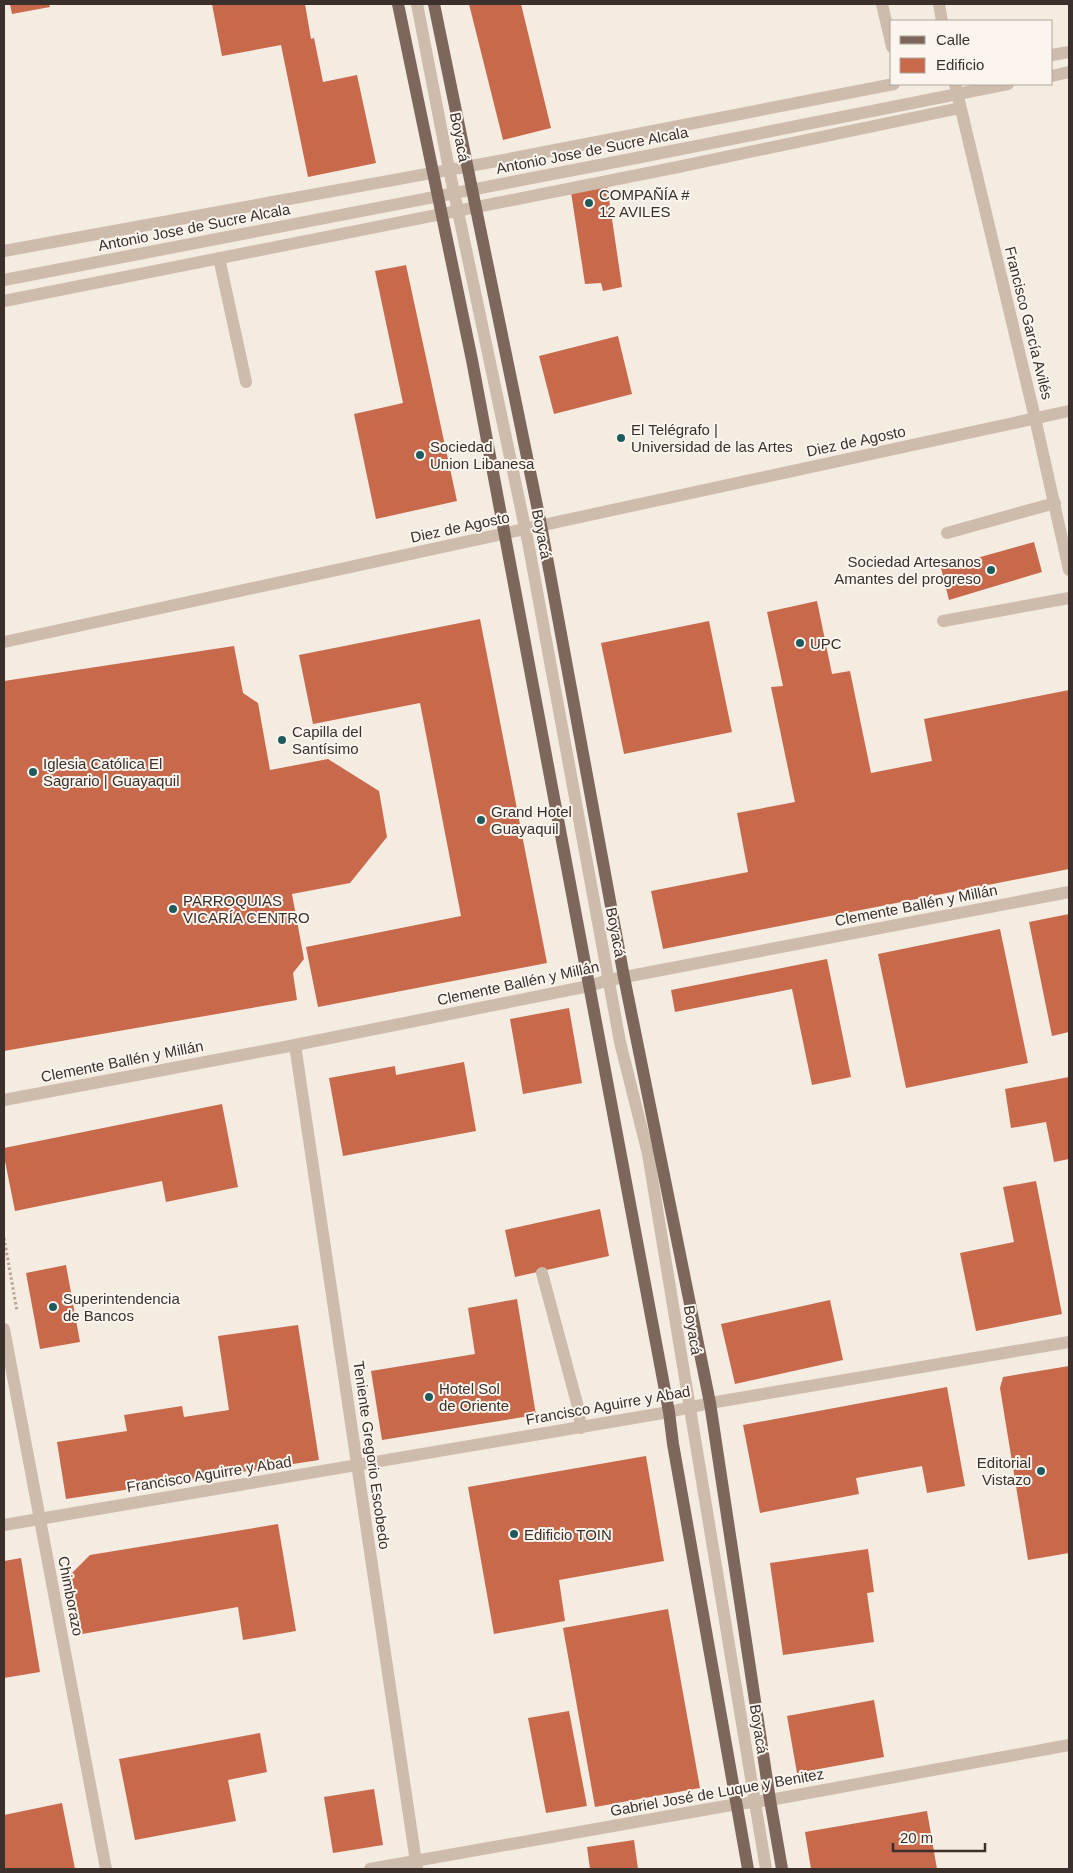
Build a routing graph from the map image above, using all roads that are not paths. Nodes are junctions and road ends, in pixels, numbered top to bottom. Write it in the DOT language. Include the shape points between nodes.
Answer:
graph roads {
  1 [pos="398,4"];
  2 [pos="417,4"];
  3 [pos="434,4"];
  4 [pos="882,4"];
  5 [pos="939,4"];
  6 [pos="942,20"];
  7 [pos="890,38"];
  8 [pos="1069,52"];
  9 [pos="1053,55"];
  10 [pos="1069,72"];
  11 [pos="1053,76"];
  12 [pos="890,85"];
  13 [pos="998,85"];
  14 [pos="956,89"];
  15 [pos="960,108"];
  16 [pos="468,166"];
  17 [pos="449,169"];
  18 [pos="434,173"];
  19 [pos="472,189"];
  20 [pos="454,193"];
  21 [pos="438,196"];
  22 [pos="476,206"];
  23 [pos="458,210"];
  24 [pos="442,213"];
  25 [pos="4,251"];
  26 [pos="218,258"];
  27 [pos="4,280"];
  28 [pos="4,301"];
  29 [pos="246,382"];
  30 [pos="1069,411"];
  31 [pos="1035,418"];
  32 [pos="1055,503"];
  33 [pos="541,525"];
  34 [pos="525,529"];
  35 [pos="948,533"];
  36 [pos="504,534"];
  37 [pos="1069,570"];
  38 [pos="1069,598"];
  39 [pos="943,620"];
  40 [pos="4,642"];
  41 [pos="1069,892"];
  42 [pos="624,977"];
  43 [pos="609,980"];
  44 [pos="589,986"];
  45 [pos="294,1046"];
  46 [pos="4,1100"];
  47 [pos="542,1273"];
  48 [pos="4,1329"];
  49 [pos="1069,1342"];
  50 [pos="710,1403"];
  51 [pos="690,1408"];
  52 [pos="669,1412"];
  53 [pos="581,1428"];
  54 [pos="357,1466"];
  55 [pos="40,1519"];
  56 [pos="4,1525"];
  57 [pos="1069,1745"];
  58 [pos="770,1800"];
  59 [pos="754,1802"];
  60 [pos="737,1804"];
  61 [pos="417,1865"];
  62 [pos="106,1869"];
  63 [pos="370,1869"];
  64 [pos="748,1869"];
  65 [pos="766,1869"];
  66 [pos="782,1869"];
  1 -- 18 [label="main road"];
  2 -- 17 [label="street, Boyacá"];
  3 -- 16 [label="main road, Boyacá"];
  4 -- 7 [label="street"];
  5 -- 6 [label="street"];
  8 -- 9 [label="street"];
  10 -- 11 [label="street"];
  12 -- 16 [label="street, Antonio Jose de Sucre Alcala"];
  13 -- 14 [label="street, Antonio Jose de Sucre Alcala"];
  14 -- 15 [label="street, Francisco García Avilés"];
  14 -- 19 [label="street, Antonio Jose de Sucre Alcala" via="636,158"];
  15 -- 22 [label="street"];
  15 -- 31 [label="street, Francisco García Avilés"];
  16 -- 17 [label="street, Antonio Jose de Sucre Alcala"];
  16 -- 19 [label="main road, Boyacá"];
  17 -- 18 [label="street, Antonio Jose de Sucre Alcala"];
  17 -- 20 [label="street, Boyacá"];
  18 -- 21 [label="main road"];
  18 -- 25 [label="street, Antonio Jose de Sucre Alcala"];
  19 -- 20 [label="street, Antonio Jose de Sucre Alcala"];
  19 -- 22 [label="main road, Boyacá"];
  20 -- 21 [label="street, Antonio Jose de Sucre Alcala"];
  20 -- 23 [label="street, Boyacá"];
  21 -- 24 [label="main road"];
  21 -- 27 [label="street, Antonio Jose de Sucre Alcala"];
  22 -- 23 [label="street"];
  22 -- 33 [label="main road, Boyacá"];
  23 -- 24 [label="street"];
  23 -- 34 [label="street, Boyacá"];
  24 -- 26 [label="street"];
  24 -- 36 [label="main road"];
  26 -- 28 [label="street"];
  26 -- 29 [label="street"];
  30 -- 31 [label="street, Diez de Agosto"];
  31 -- 32 [label="street, Francisco García Avilés"];
  31 -- 33 [label="street, Diez de Agosto"];
  32 -- 35 [label="street"];
  32 -- 37 [label="street, Francisco García Avilés"];
  33 -- 34 [label="street, Diez de Agosto"];
  33 -- 42 [label="main road, Boyacá"];
  34 -- 36 [label="street, Diez de Agosto"];
  34 -- 43 [label="street, Boyacá"];
  36 -- 40 [label="street, Diez de Agosto"];
  36 -- 44 [label="main road"];
  38 -- 39 [label="street"];
  41 -- 42 [label="street, Clemente Ballén y Millán"];
  42 -- 43 [label="street, Clemente Ballén y Millán"];
  42 -- 50 [label="main road, Boyacá"];
  43 -- 44 [label="street, Clemente Ballén y Millán"];
  43 -- 51 [label="street, Boyacá" via="620,1042 648,1154"];
  44 -- 45 [label="street, Clemente Ballén y Millán"];
  44 -- 52 [label="main road"];
  45 -- 46 [label="street, Clemente Ballén y Millán"];
  45 -- 54 [label="street, Teniente Gregorio Escobedo"];
  47 -- 53 [label="street"];
  48 -- 55 [label="street, Chimborazo"];
  49 -- 50 [label="street, Francisco Aguirre y Abad"];
  50 -- 51 [label="street, Francisco Aguirre y Abad"];
  50 -- 58 [label="main road, Boyacá"];
  51 -- 52 [label="street, Francisco Aguirre y Abad"];
  51 -- 59 [label="street, Boyacá"];
  52 -- 53 [label="street, Francisco Aguirre y Abad"];
  52 -- 60 [label="main road"];
  53 -- 54 [label="street, Francisco Aguirre y Abad"];
  54 -- 55 [label="street, Francisco Aguirre y Abad"];
  54 -- 61 [label="street, Teniente Gregorio Escobedo"];
  55 -- 56 [label="street, Francisco Aguirre y Abad"];
  55 -- 62 [label="street, Chimborazo"];
  57 -- 58 [label="street, Gabriel José de Luque y Benitez"];
  58 -- 59 [label="street, Gabriel José de Luque y Benitez"];
  58 -- 66 [label="main road, Boyacá"];
  59 -- 60 [label="street, Gabriel José de Luque y Benitez"];
  59 -- 65 [label="street, Boyacá"];
  60 -- 61 [label="street, Gabriel José de Luque y Benitez"];
  60 -- 64 [label="main road"];
  61 -- 63 [label="street, Gabriel José de Luque y Benitez"];
}
